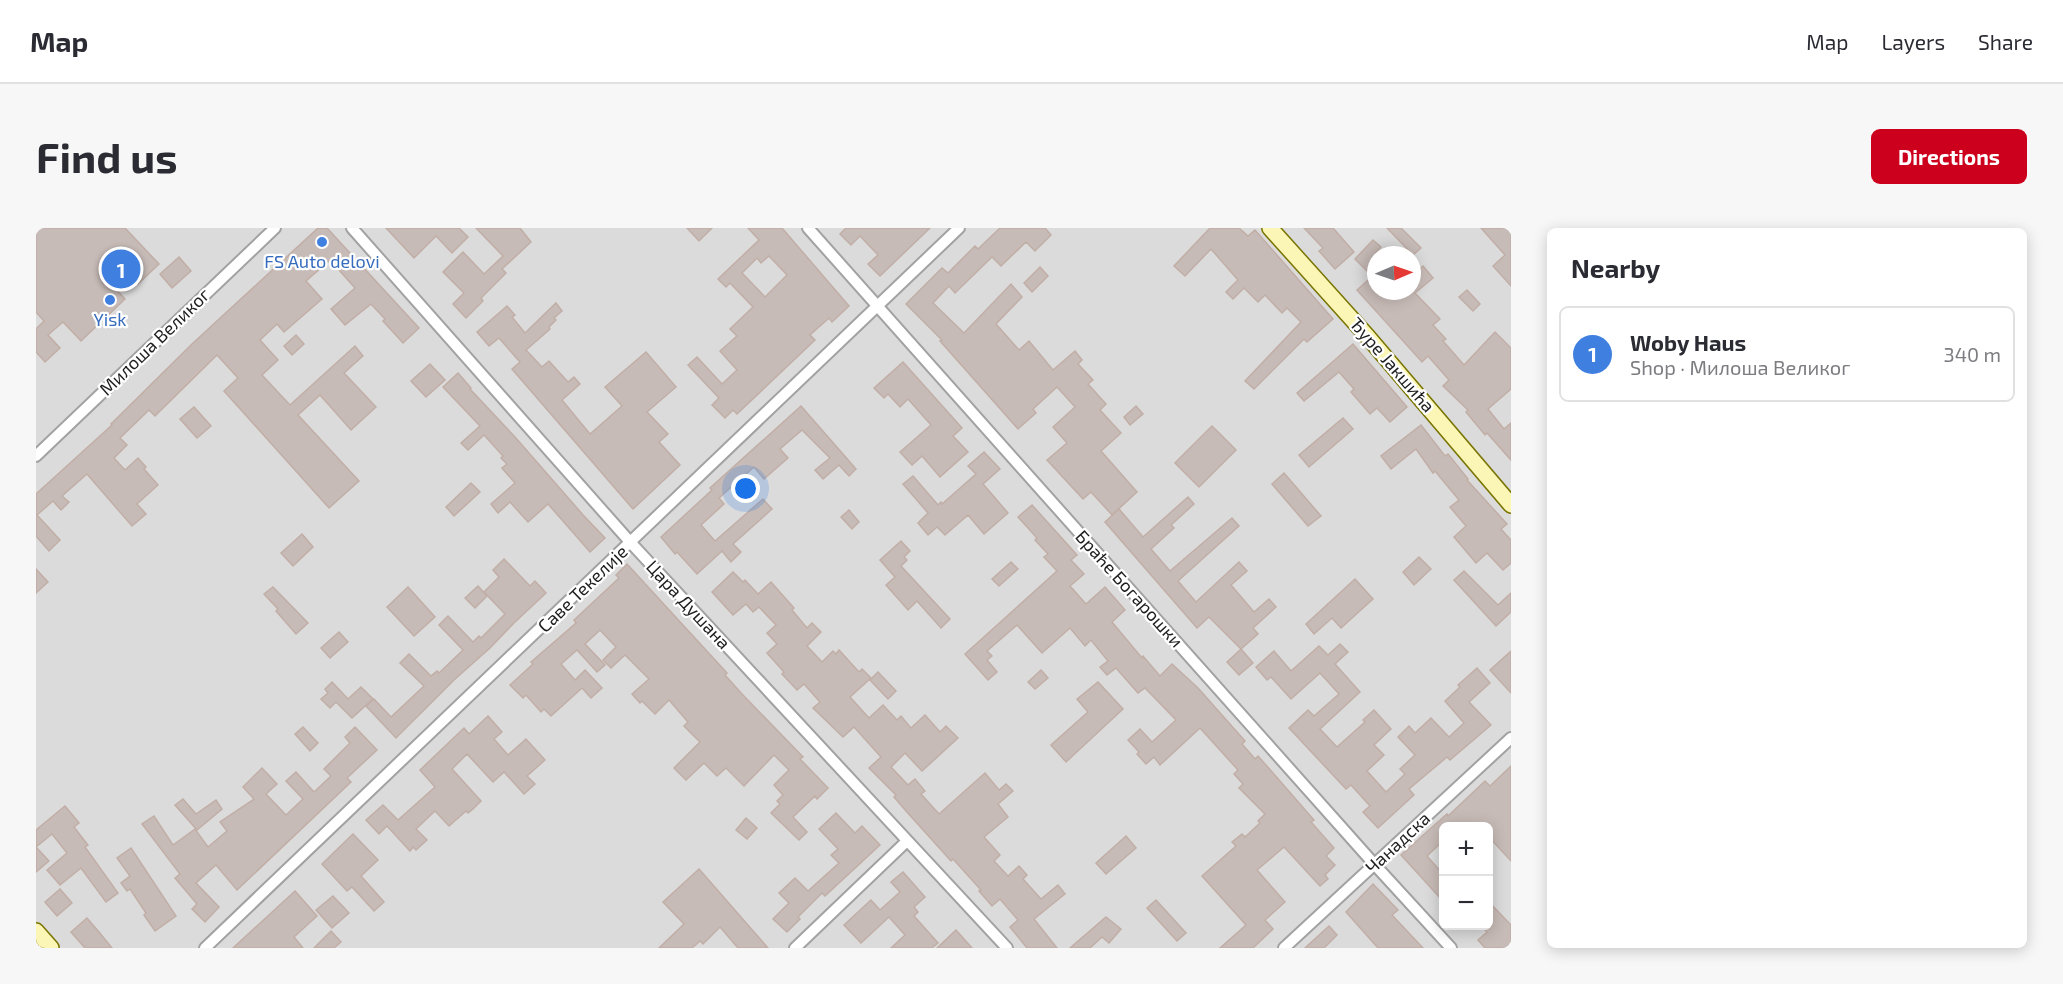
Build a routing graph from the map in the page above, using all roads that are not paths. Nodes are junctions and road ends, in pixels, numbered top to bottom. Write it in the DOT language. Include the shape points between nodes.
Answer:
graph roads {
  1 [pos="275,228"];
  2 [pos="352,228"];
  3 [pos="808,228"];
  4 [pos="959,228"];
  5 [pos="1270,228"];
  6 [pos="878,307"];
  7 [pos="36,456"];
  8 [pos="1511,505"];
  9 [pos="631,543"];
  10 [pos="1511,738"];
  11 [pos="907,841"];
  12 [pos="1375,866"];
  13 [pos="36,931"];
  14 [pos="51,948"];
  15 [pos="205,948"];
  16 [pos="795,948"];
  17 [pos="1007,948"];
  18 [pos="1284,948"];
  19 [pos="1451,948"];
  1 -- 7 [label="street, Милоша Великог"];
  2 -- 9 [label="street, Цара Душана"];
  3 -- 6 [label="street, Браће Богарошки"];
  4 -- 6 [label="street, Саве Текелије"];
  5 -- 8 [label="main road, Ђуре Јакшића"];
  6 -- 9 [label="street, Саве Текелије"];
  6 -- 12 [label="street, Браће Богарошки"];
  9 -- 11 [label="street, Цара Душана"];
  9 -- 15 [label="street, Саве Текелије"];
  10 -- 12 [label="street, Чанадска"];
  11 -- 16 [label="street"];
  11 -- 17 [label="street, Цара Душана"];
  12 -- 18 [label="street, Чанадска"];
  12 -- 19 [label="street, Браће Богарошки"];
  13 -- 14 [label="main road"];
}
